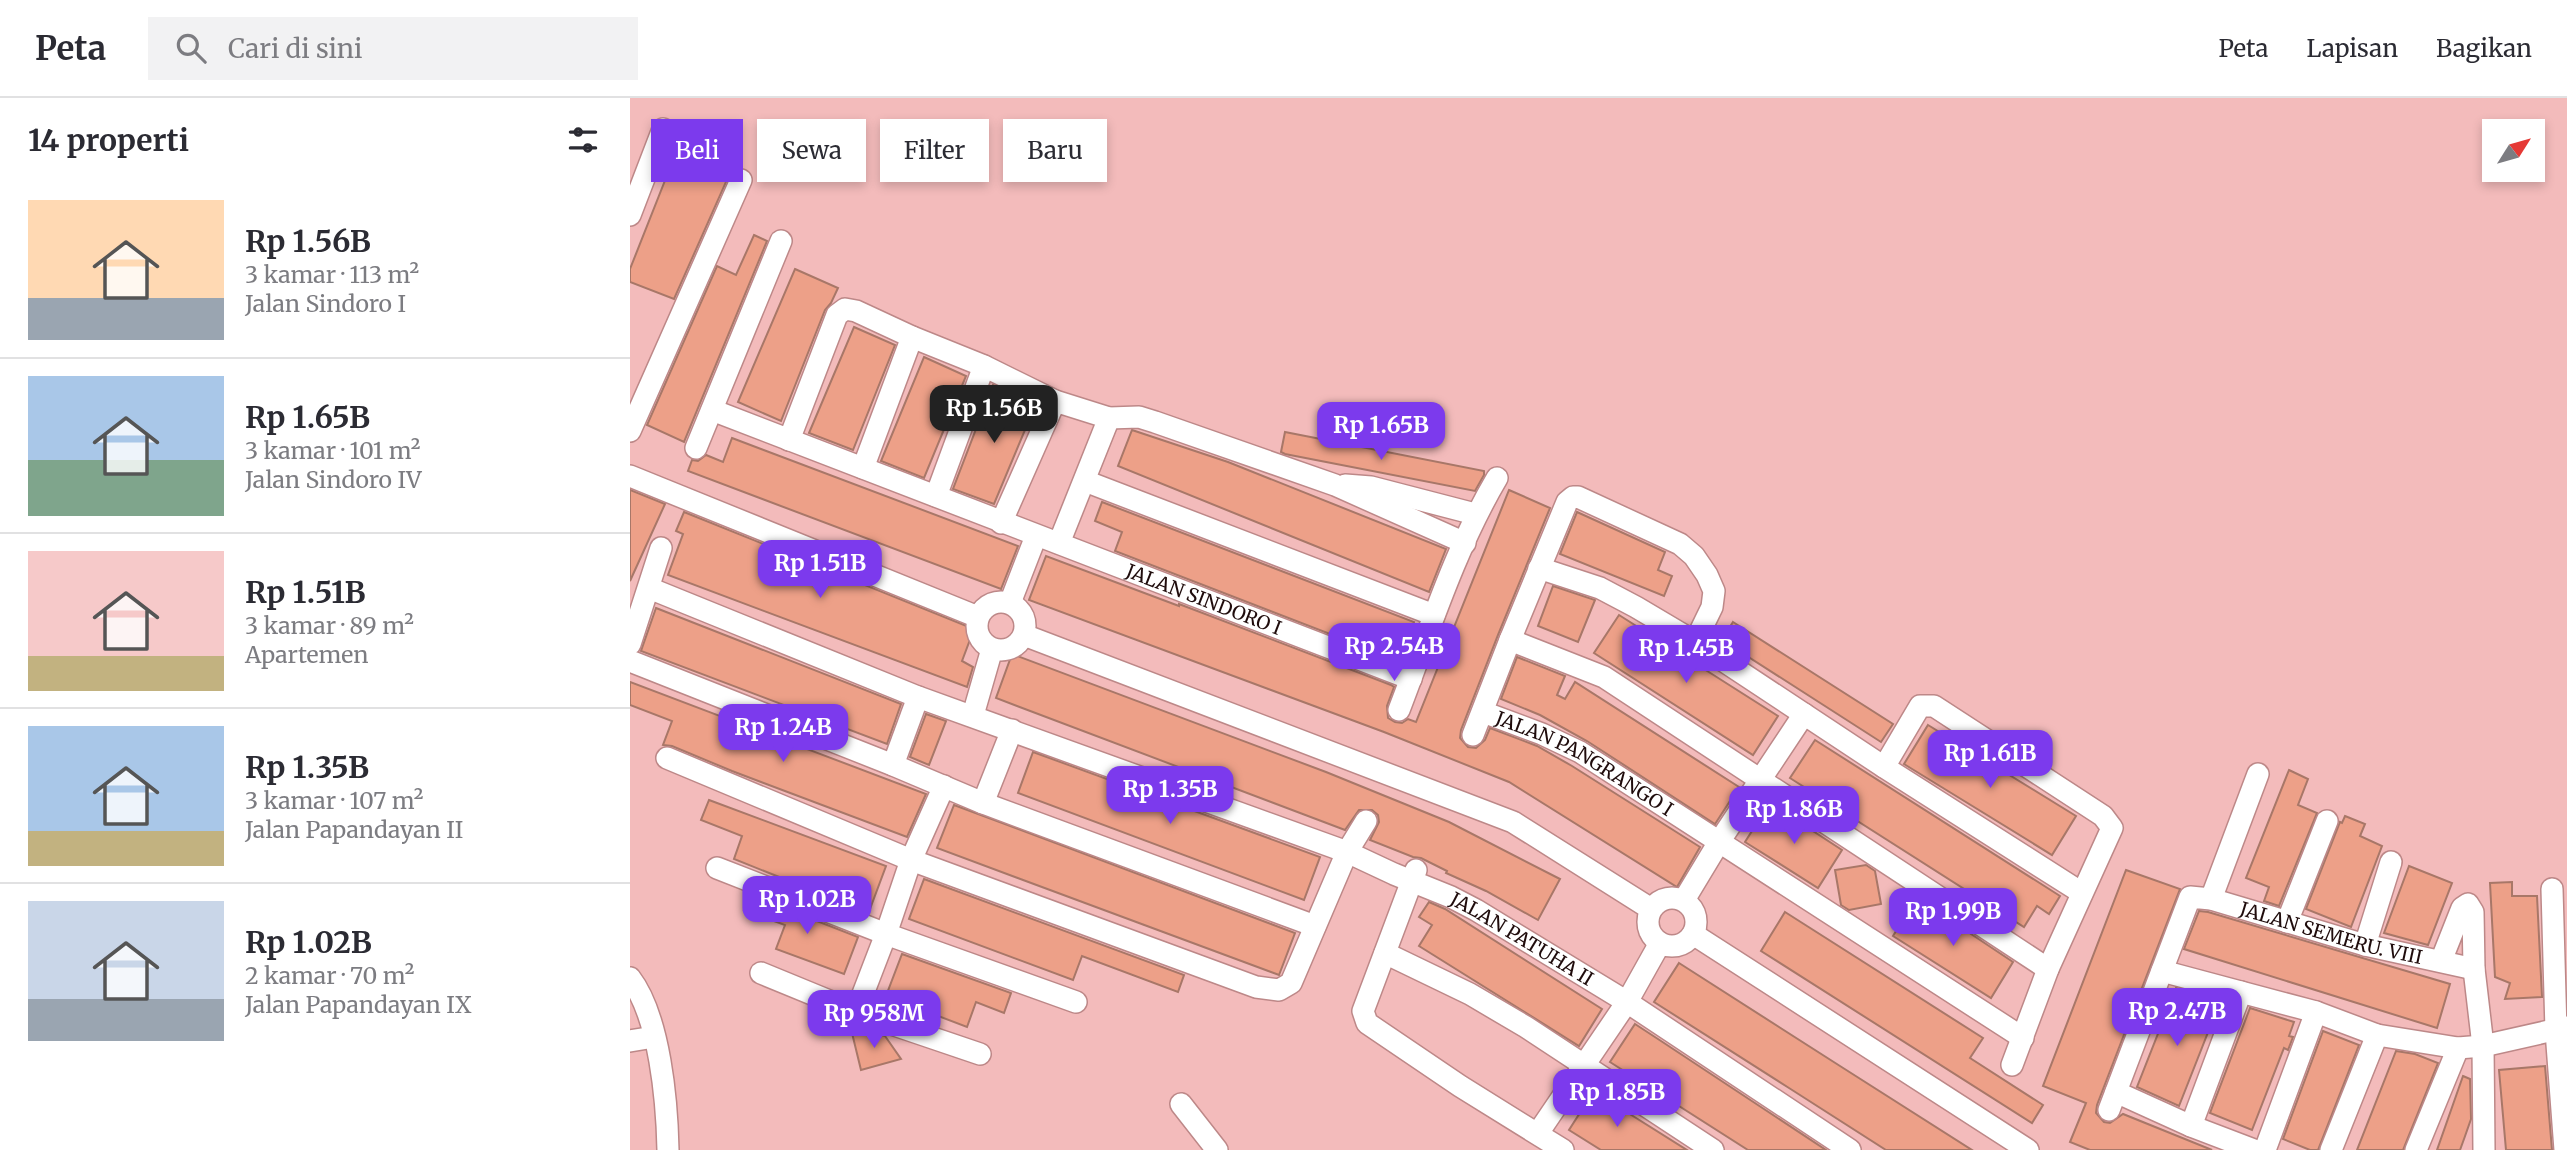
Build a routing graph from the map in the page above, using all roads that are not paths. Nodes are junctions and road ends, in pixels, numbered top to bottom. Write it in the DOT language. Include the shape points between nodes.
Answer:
graph roads {
  1 [pos="651,160"];
  2 [pos="740,182"];
  3 [pos="630,215"];
  4 [pos="781,241"];
  5 [pos="912,337"];
  6 [pos="984,366"];
  7 [pos="638,390"];
  8 [pos="1055,401"];
  9 [pos="712,410"];
  10 [pos="1110,418"];
  11 [pos="630,431"];
  12 [pos="789,440"];
  13 [pos="696,448"];
  14 [pos="863,468"];
  15 [pos="630,476"];
  16 [pos="1496,478"];
  17 [pos="1085,481"];
  18 [pos="1335,485"];
  19 [pos="936,496"];
  20 [pos="1475,514"];
  21 [pos="1001,523"];
  22 [pos="1036,536"];
  23 [pos="1059,543"];
  24 [pos="1465,543"];
  25 [pos="661,548"];
  26 [pos="1539,568"];
  27 [pos="649,588"];
  28 [pos="1010,603"];
  29 [pos="1434,615"];
  30 [pos="978,617"];
  31 [pos="1024,635"];
  32 [pos="1510,640"];
  33 [pos="1695,642"];
  34 [pos="630,644"];
  35 [pos="992,649"];
  36 [pos="630,661"];
  37 [pos="1411,679"];
  38 [pos="918,697"];
  39 [pos="1399,710"];
  40 [pos="1483,712"];
  41 [pos="973,715"];
  42 [pos="1804,715"];
  43 [pos="1012,730"];
  44 [pos="1473,735"];
  45 [pos="667,758"];
  46 [pos="893,765"];
  47 [pos="1884,767"];
  48 [pos="2258,774"];
  49 [pos="1759,780"];
  50 [pos="944,786"];
  51 [pos="983,803"];
  52 [pos="1367,821"];
  53 [pos="2327,821"];
  54 [pos="1718,842"];
  55 [pos="1346,852"];
  56 [pos="911,860"];
  57 [pos="2391,862"];
  58 [pos="717,868"];
  59 [pos="1414,875"];
  60 [pos="2552,889"];
  61 [pos="2082,893"];
  62 [pos="2211,899"];
  63 [pos="1684,900"];
  64 [pos="1651,909"];
  65 [pos="2287,922"];
  66 [pos="1315,926"];
  67 [pos="886,934"];
  68 [pos="1693,934"];
  69 [pos="1660,943"];
  70 [pos="2365,945"];
  71 [pos="1385,953"];
  72 [pos="2441,961"];
  73 [pos="2048,969"];
  74 [pos="2474,969"];
  75 [pos="2162,971"];
  76 [pos="761,973"];
  77 [pos="630,978"];
  78 [pos="2241,992"];
  79 [pos="1076,1002"];
  80 [pos="1627,1002"];
  81 [pos="856,1012"];
  82 [pos="2316,1012"];
  83 [pos="2562,1029"];
  84 [pos="2376,1035"];
  85 [pos="654,1037"];
  86 [pos="2023,1038"];
  87 [pos="630,1041"];
  88 [pos="2483,1046"];
  89 [pos="2458,1048"];
  90 [pos="980,1054"];
  91 [pos="1584,1064"];
  92 [pos="2012,1065"];
  93 [pos="1181,1104"];
  94 [pos="2191,1126"];
  95 [pos="1538,1133"];
  96 [pos="668,1150"];
  97 [pos="1217,1150"];
  98 [pos="1563,1150"];
  99 [pos="1713,1150"];
  100 [pos="1850,1150"];
  101 [pos="2028,1150"];
  102 [pos="2254,1150"];
  103 [pos="2265,1150"];
  104 [pos="2331,1150"];
  105 [pos="2416,1150"];
  106 [pos="2484,1150"];
  107 [pos="2566,1150"];
  1 -- 3 [label="street"];
  2 -- 7 [label="street"];
  4 -- 9 [label="street"];
  5 -- 6 [label="street"];
  5 -- 12 [label="street" via="856,311 845,309 837,315"];
  5 -- 14 [label="street"];
  6 -- 8 [label="street"];
  6 -- 19 [label="street"];
  7 -- 11 [label="street"];
  8 -- 10 [label="street"];
  8 -- 21 [label="street"];
  9 -- 12 [label="street, JALAN SINDORO I"];
  9 -- 13 [label="street"];
  10 -- 17 [label="street"];
  10 -- 18 [label="street" via="1147,419"];
  12 -- 14 [label="street, JALAN SINDORO I"];
  14 -- 19 [label="street, JALAN SINDORO I"];
  15 -- 30 [label="street"];
  16 -- 20 [label="street"];
  17 -- 23 [label="street"];
  17 -- 29 [label="street"];
  18 -- 20 [label="street" via="1371,487"];
  18 -- 24 [label="street"];
  19 -- 21 [label="street, JALAN SINDORO I"];
  20 -- 24 [label="street"];
  21 -- 22 [label="street, JALAN SINDORO I"];
  22 -- 23 [label="street, JALAN SINDORO I"];
  22 -- 28 [label="street"];
  23 -- 37 [label="street, JALAN SINDORO I"];
  24 -- 29 [label="street"];
  25 -- 27 [label="street"];
  26 -- 32 [label="street"];
  26 -- 33 [label="street" via="1600,588"];
  26 -- 33 [label="street" via="1573,497 1680,544 1694,556 1714,591 1712,607"];
  27 -- 34 [label="street"];
  27 -- 38 [label="street, JALAN PATUHA II"];
  28 -- 30 [label="street" via="986,607"];
  28 -- 31 [label="street" via="1026,623"];
  29 -- 37 [label="street"];
  30 -- 35 [label="street" via="977,630"];
  31 -- 35 [label="street" via="1017,646"];
  31 -- 64 [label="street" via="1513,822"];
  32 -- 40 [label="street"];
  32 -- 49 [label="street" via="1604,677"];
  33 -- 42 [label="street"];
  35 -- 41 [label="street"];
  36 -- 46 [label="street"];
  37 -- 39 [label="street"];
  38 -- 41 [label="street, JALAN PATUHA II"];
  38 -- 46 [label="street"];
  40 -- 44 [label="street"];
  40 -- 54 [label="street, JALAN PANGRANGO I" via="1580,752"];
  41 -- 43 [label="street, JALAN PATUHA II"];
  42 -- 47 [label="street"];
  42 -- 49 [label="street"];
  43 -- 51 [label="street"];
  43 -- 55 [label="street, JALAN PATUHA II"];
  45 -- 56 [label="street"];
  46 -- 50 [label="street"];
  47 -- 61 [label="street"];
  47 -- 61 [label="street" via="1920,706 1934,706 2109,822 2110,835"];
  48 -- 62 [label="street"];
  49 -- 54 [label="street"];
  49 -- 73 [label="street"];
  50 -- 51 [label="street"];
  50 -- 56 [label="street"];
  51 -- 66 [label="street"];
  52 -- 55 [label="street"];
  53 -- 65 [label="street"];
  54 -- 63 [label="street"];
  54 -- 86 [label="street, JALAN PANGRANGO I"];
  55 -- 59 [label="street, JALAN PATUHA II"];
  55 -- 66 [label="street"];
  56 -- 66 [label="street" via="1256,988 1279,990 1291,983"];
  56 -- 67 [label="street"];
  57 -- 70 [label="street"];
  58 -- 67 [label="street"];
  59 -- 71 [label="street"];
  59 -- 80 [label="street, JALAN PATUHA II"];
  60 -- 83 [label="street"];
  61 -- 73 [label="street"];
  62 -- 65 [label="street, JALAN SEMERU. VIII"];
  62 -- 75 [label="street, JALAN SEMERU. VIII" via="2190,897"];
  63 -- 64 [label="street" via="1660,900"];
  63 -- 68 [label="street" via="1697,922"];
  64 -- 69 [label="street" via="1651,934"];
  65 -- 70 [label="street, JALAN SEMERU. VIII"];
  67 -- 79 [label="street"];
  67 -- 81 [label="street"];
  68 -- 69 [label="street" via="1684,943"];
  68 -- 101 [label="street"];
  69 -- 80 [label="street"];
  70 -- 72 [label="street, JALAN SEMERU. VIII"];
  71 -- 91 [label="street" via="1470,994"];
  71 -- 95 [label="street" via="1363,1011 1367,1023"];
  72 -- 74 [label="street, JALAN SEMERU. VIII"];
  72 -- 74 [label="street" via="2462,908 2468,904 2473,912"];
  73 -- 86 [label="street"];
  74 -- 88 [label="street"];
  75 -- 78 [label="street"];
  75 -- 94 [label="street" via="2113,1101"];
  76 -- 81 [label="street"];
  77 -- 85 [label="street"];
  78 -- 82 [label="street"];
  78 -- 94 [label="street"];
  80 -- 91 [label="street"];
  80 -- 100 [label="street, JALAN PATUHA II"];
  81 -- 90 [label="street"];
  82 -- 84 [label="street"];
  82 -- 103 [label="street"];
  83 -- 88 [label="street"];
  83 -- 107 [label="street"];
  84 -- 89 [label="street"];
  84 -- 104 [label="street"];
  85 -- 87 [label="street"];
  85 -- 96 [label="street"];
  86 -- 92 [label="street"];
  88 -- 89 [label="street"];
  88 -- 106 [label="street"];
  89 -- 105 [label="street"];
  91 -- 95 [label="street"];
  91 -- 99 [label="street"];
  93 -- 97 [label="street"];
  94 -- 102 [label="street"];
  95 -- 98 [label="street"];
}
